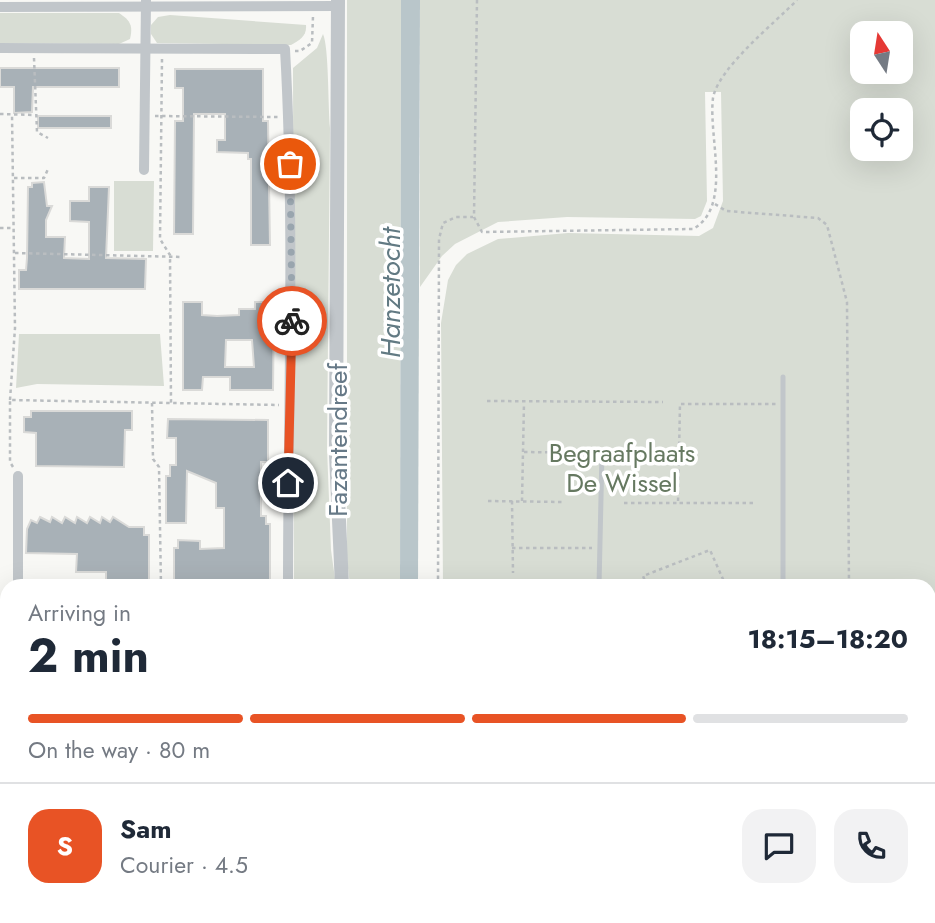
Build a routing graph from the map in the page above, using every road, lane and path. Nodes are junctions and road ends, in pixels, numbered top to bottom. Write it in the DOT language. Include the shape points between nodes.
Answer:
graph roads {
  1 [pos="477,0"];
  2 [pos="797,0"];
  3 [pos="338,3"];
  4 [pos="146,4"];
  5 [pos="313,6"];
  6 [pos="0,8"];
  7 [pos="0,48"];
  8 [pos="34,48"];
  9 [pos="145,49"];
  10 [pos="162,49"];
  11 [pos="285,49"];
  12 [pos="0,114"];
  13 [pos="12,114"];
  14 [pos="37,115"];
  15 [pos="145,116"];
  16 [pos="161,116"];
  17 [pos="289,118"];
  18 [pos="48,138"];
  19 [pos="48,169"];
  20 [pos="144,170"];
  21 [pos="14,178"];
  22 [pos="715,204"];
  23 [pos="474,217"];
  24 [pos="0,228"];
  25 [pos="15,228"];
  26 [pos="15,253"];
  27 [pos="170,255"];
  28 [pos="182,257"];
  29 [pos="783,377"];
  30 [pos="10,400"];
  31 [pos="487,401"];
  32 [pos="663,402"];
  33 [pos="152,403"];
  34 [pos="171,403"];
  35 [pos="524,403"];
  36 [pos="782,404"];
  37 [pos="288,405"];
  38 [pos="602,453"];
  39 [pos="18,476"];
  40 [pos="488,501"];
  41 [pos="512,501"];
  42 [pos="522,501"];
  43 [pos="562,502"];
  44 [pos="624,503"];
  45 [pos="678,503"];
  46 [pos="753,503"];
  47 [pos="512,548"];
  48 [pos="599,548"];
  49 [pos="513,573"];
  50 [pos="18,579"];
  51 [pos="161,579"];
  52 [pos="288,579"];
  53 [pos="342,579"];
  54 [pos="438,579"];
  55 [pos="599,579"];
  56 [pos="644,579"];
  57 [pos="723,579"];
  58 [pos="782,579"];
  59 [pos="849,579"];
  1 -- 23 [label="path"];
  2 -- 22 [label="path" via="718,82 713,106"];
  3 -- 5 [label="street"];
  3 -- 53 [label="street, Fazantendreef" via="336,454"];
  4 -- 5 [label="street"];
  4 -- 6 [label="street"];
  4 -- 9 [label="street"];
  5 -- 11 [label="path" via="312,43 300,51"];
  7 -- 8 [label="street"];
  8 -- 9 [label="street"];
  8 -- 14 [label="path"];
  9 -- 10 [label="street"];
  9 -- 15 [label="street"];
  10 -- 11 [label="street"];
  10 -- 16 [label="path"];
  11 -- 17 [label="street"];
  12 -- 13 [label="path"];
  13 -- 14 [label="path"];
  13 -- 21 [label="path"];
  14 -- 18 [label="path" via="37,132"];
  15 -- 16 [label="path"];
  15 -- 20 [label="street"];
  16 -- 17 [label="path"];
  16 -- 27 [label="path" via="160,239"];
  17 -- 37 [label="street" via="293,289"];
  19 -- 21 [label="path" via="44,178"];
  21 -- 25 [label="path"];
  22 -- 23 [label="path" via="706,222 693,229 482,232"];
  22 -- 59 [label="path" via="726,211 818,218 827,225 847,302"];
  23 -- 54 [label="path" via="456,216 443,223 439,239"];
  24 -- 25 [label="path"];
  25 -- 26 [label="path"];
  26 -- 27 [label="path"];
  26 -- 30 [label="path"];
  27 -- 28 [label="path"];
  27 -- 34 [label="path"];
  29 -- 36 [label="lane"];
  30 -- 33 [label="path"];
  30 -- 39 [label="path" via="10,462"];
  31 -- 35 [label="path"];
  32 -- 35 [label="path"];
  33 -- 34 [label="path"];
  33 -- 51 [label="path" via="153,459 159,467"];
  34 -- 37 [label="path"];
  35 -- 42 [label="path"];
  36 -- 45 [label="path" via="680,404"];
  36 -- 58 [label="lane"];
  37 -- 52 [label="street"];
  38 -- 48 [label="lane"];
  39 -- 50 [label="street"];
  40 -- 41 [label="path"];
  41 -- 42 [label="path"];
  41 -- 47 [label="path"];
  42 -- 43 [label="path"];
  44 -- 45 [label="path"];
  45 -- 46 [label="path"];
  47 -- 48 [label="path"];
  47 -- 49 [label="path"];
  48 -- 55 [label="lane"];
  56 -- 57 [label="path" via="710,550"];
}
